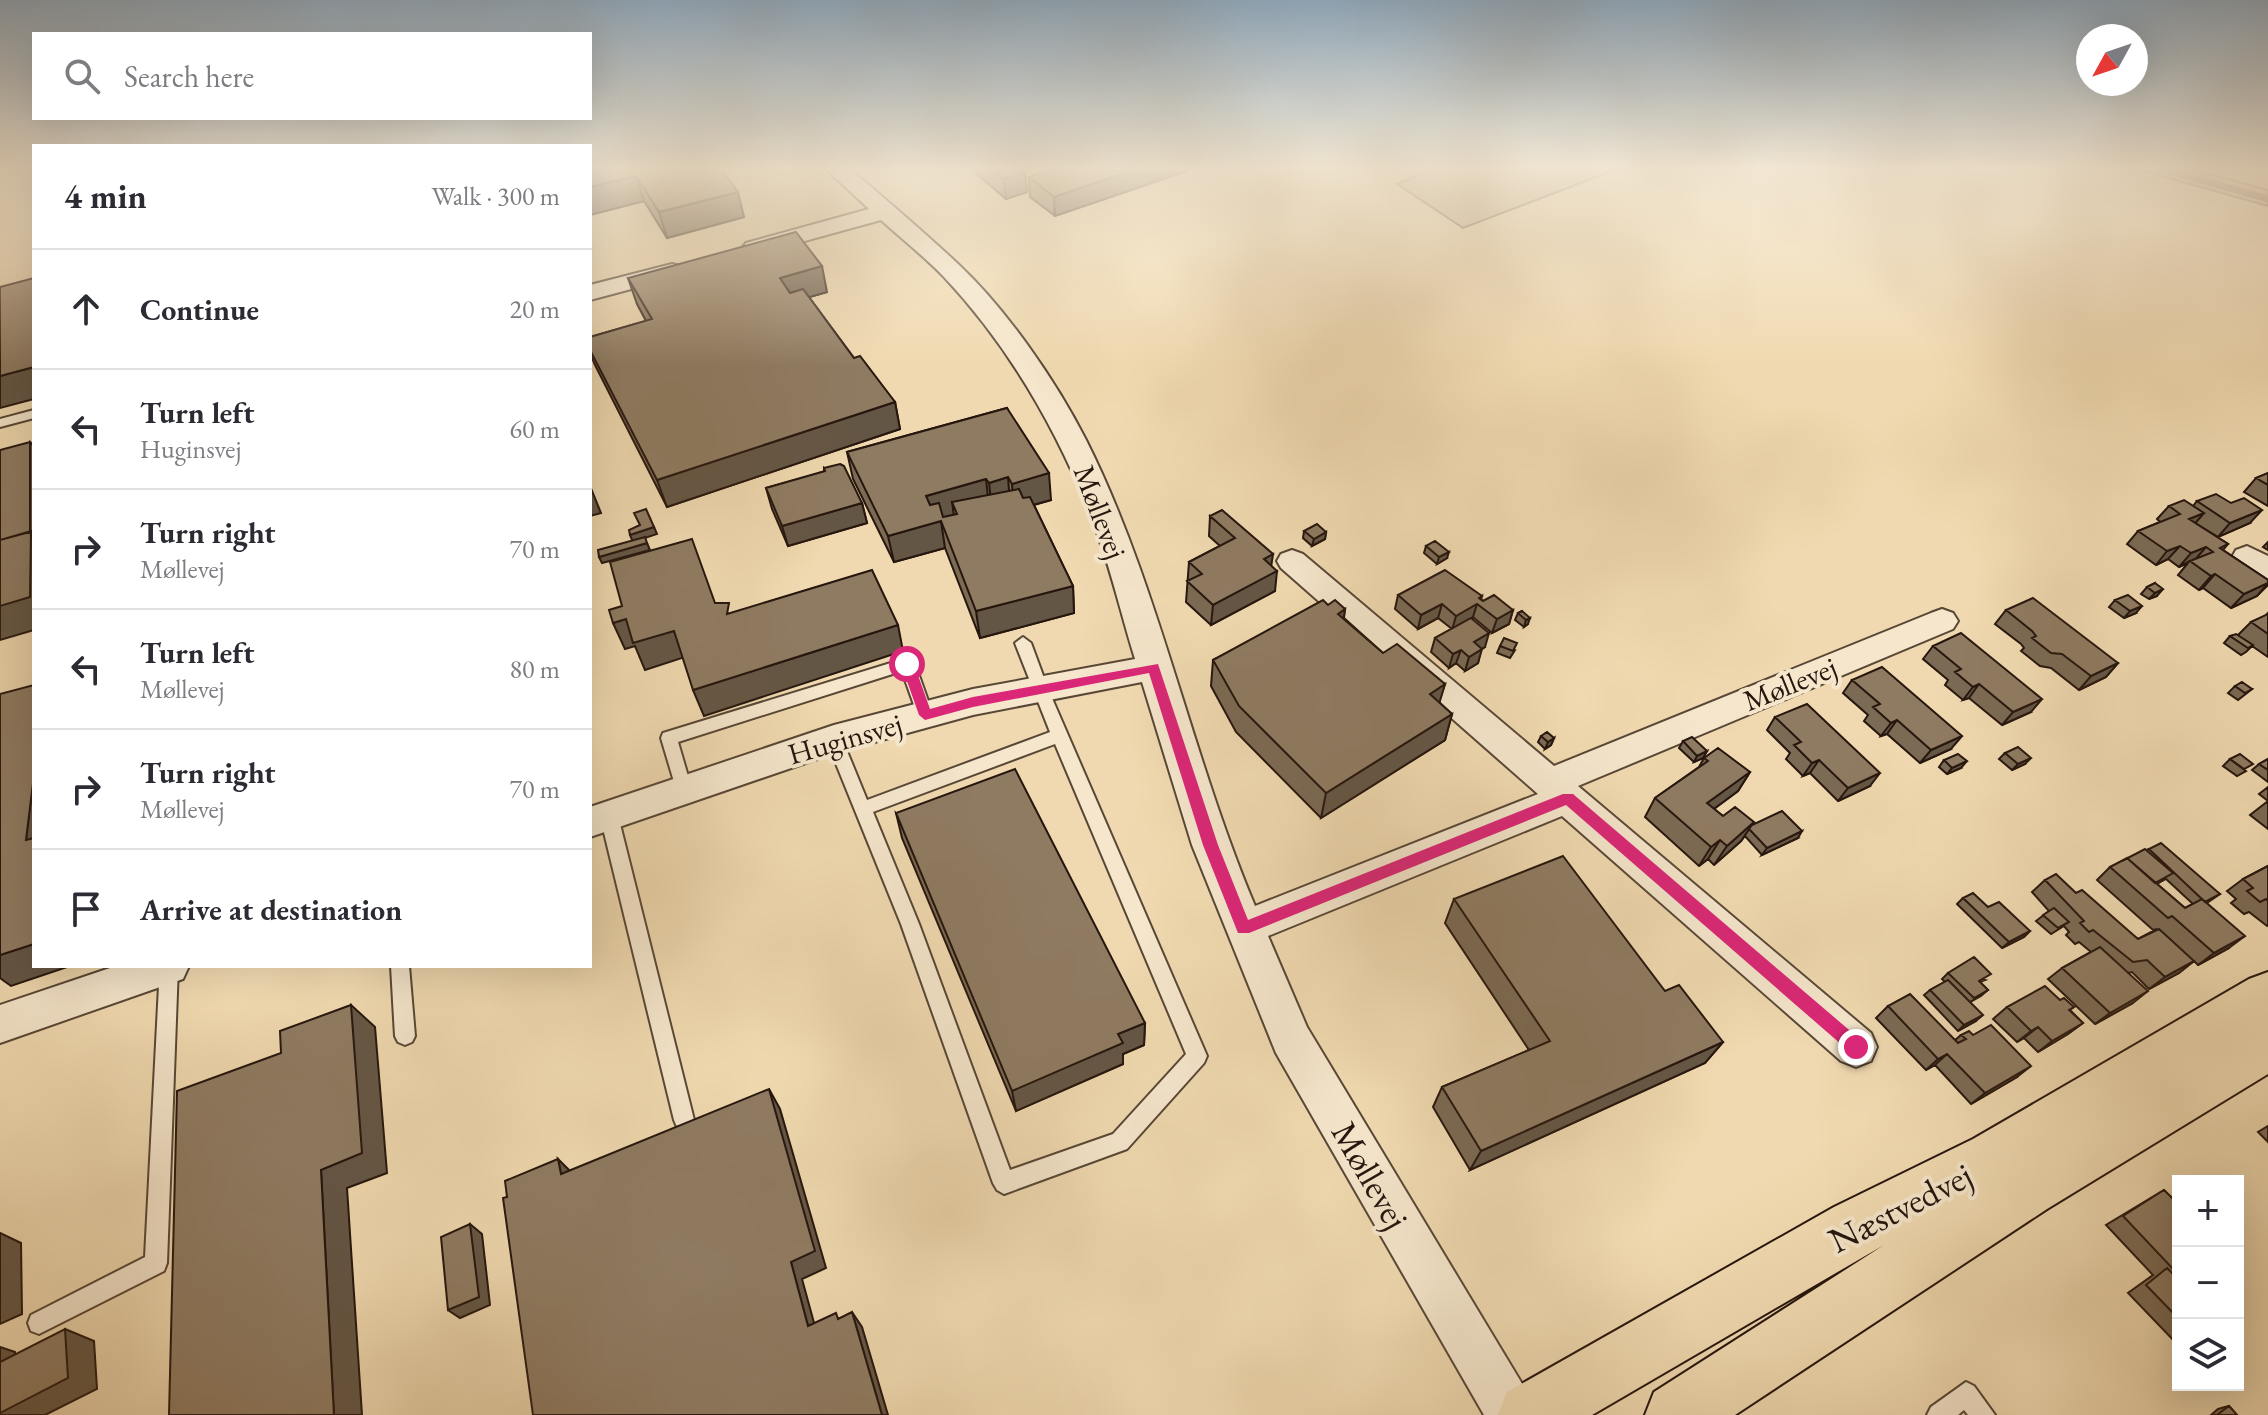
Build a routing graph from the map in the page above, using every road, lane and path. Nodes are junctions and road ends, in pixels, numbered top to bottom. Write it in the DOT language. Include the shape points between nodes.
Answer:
graph roads {
  1 [pos="804,234"];
  2 [pos="910,234"];
  3 [pos="724,256"];
  4 [pos="694,264"];
  5 [pos="592,292"];
  6 [pos="32,415"];
  7 [pos="0,423"];
  8 [pos="1292,561"];
  9 [pos="1942,621"];
  10 [pos="1023,643"];
  11 [pos="1153,668"];
  12 [pos="1040,689"];
  13 [pos="925,715"];
  14 [pos="1060,735"];
  15 [pos="834,739"];
  16 [pos="684,790"];
  17 [pos="1558,790"];
  18 [pos="862,809"];
  19 [pos="600,819"];
  20 [pos="1244,928"];
  21 [pos="156,968"];
  22 [pos="400,968"];
  23 [pos="2268,996"];
  24 [pos="0,1024"];
  25 [pos="405,1036"];
  26 [pos="2268,1044"];
  27 [pos="1856,1047"];
  28 [pos="684,1120"];
  29 [pos="39,1323"];
  30 [pos="1512,1415"];
  31 [pos="1530,1415"];
  32 [pos="1677,1415"];
  33 [pos="1939,1415"];
  34 [pos="1983,1415"];
  1 -- 3 [label="street"];
  2 -- 11 [label="street, Møllevej" via="952,271 994,320 1071,438 1106,516"];
  4 -- 5 [label="street"];
  6 -- 7 [label="lane"];
  8 -- 17 [label="street"];
  9 -- 17 [label="street, Møllevej"];
  10 -- 12 [label="lane"];
  11 -- 12 [label="street, Huginsvej"];
  11 -- 20 [label="street, Møllevej"];
  12 -- 13 [label="street, Huginsvej"];
  12 -- 14 [label="lane"];
  13 -- 15 [label="street, Huginsvej"];
  13 -- 16 [label="lane" via="907,664 669,738"];
  14 -- 18 [label="lane"];
  14 -- 18 [label="lane" via="1197,1056 1120,1142 1004,1183 910,924"];
  15 -- 16 [label="street, Huginsvej"];
  15 -- 18 [label="lane"];
  16 -- 19 [label="street, Huginsvej"];
  17 -- 20 [label="street, Møllevej"];
  17 -- 27 [label="street"];
  19 -- 28 [label="lane"];
  20 -- 30 [label="street, Møllevej" via="1291,1039"];
  21 -- 24 [label="street"];
  21 -- 29 [label="lane" via="156,1263"];
  22 -- 25 [label="lane"];
  23 -- 31 [label="main road, Næstvedvej" via="1993,1159 1855,1228"];
  26 -- 32 [label="main road, Næstvedvej" via="2026,1188"];
  33 -- 34 [label="lane" via="1966,1394"];
}
